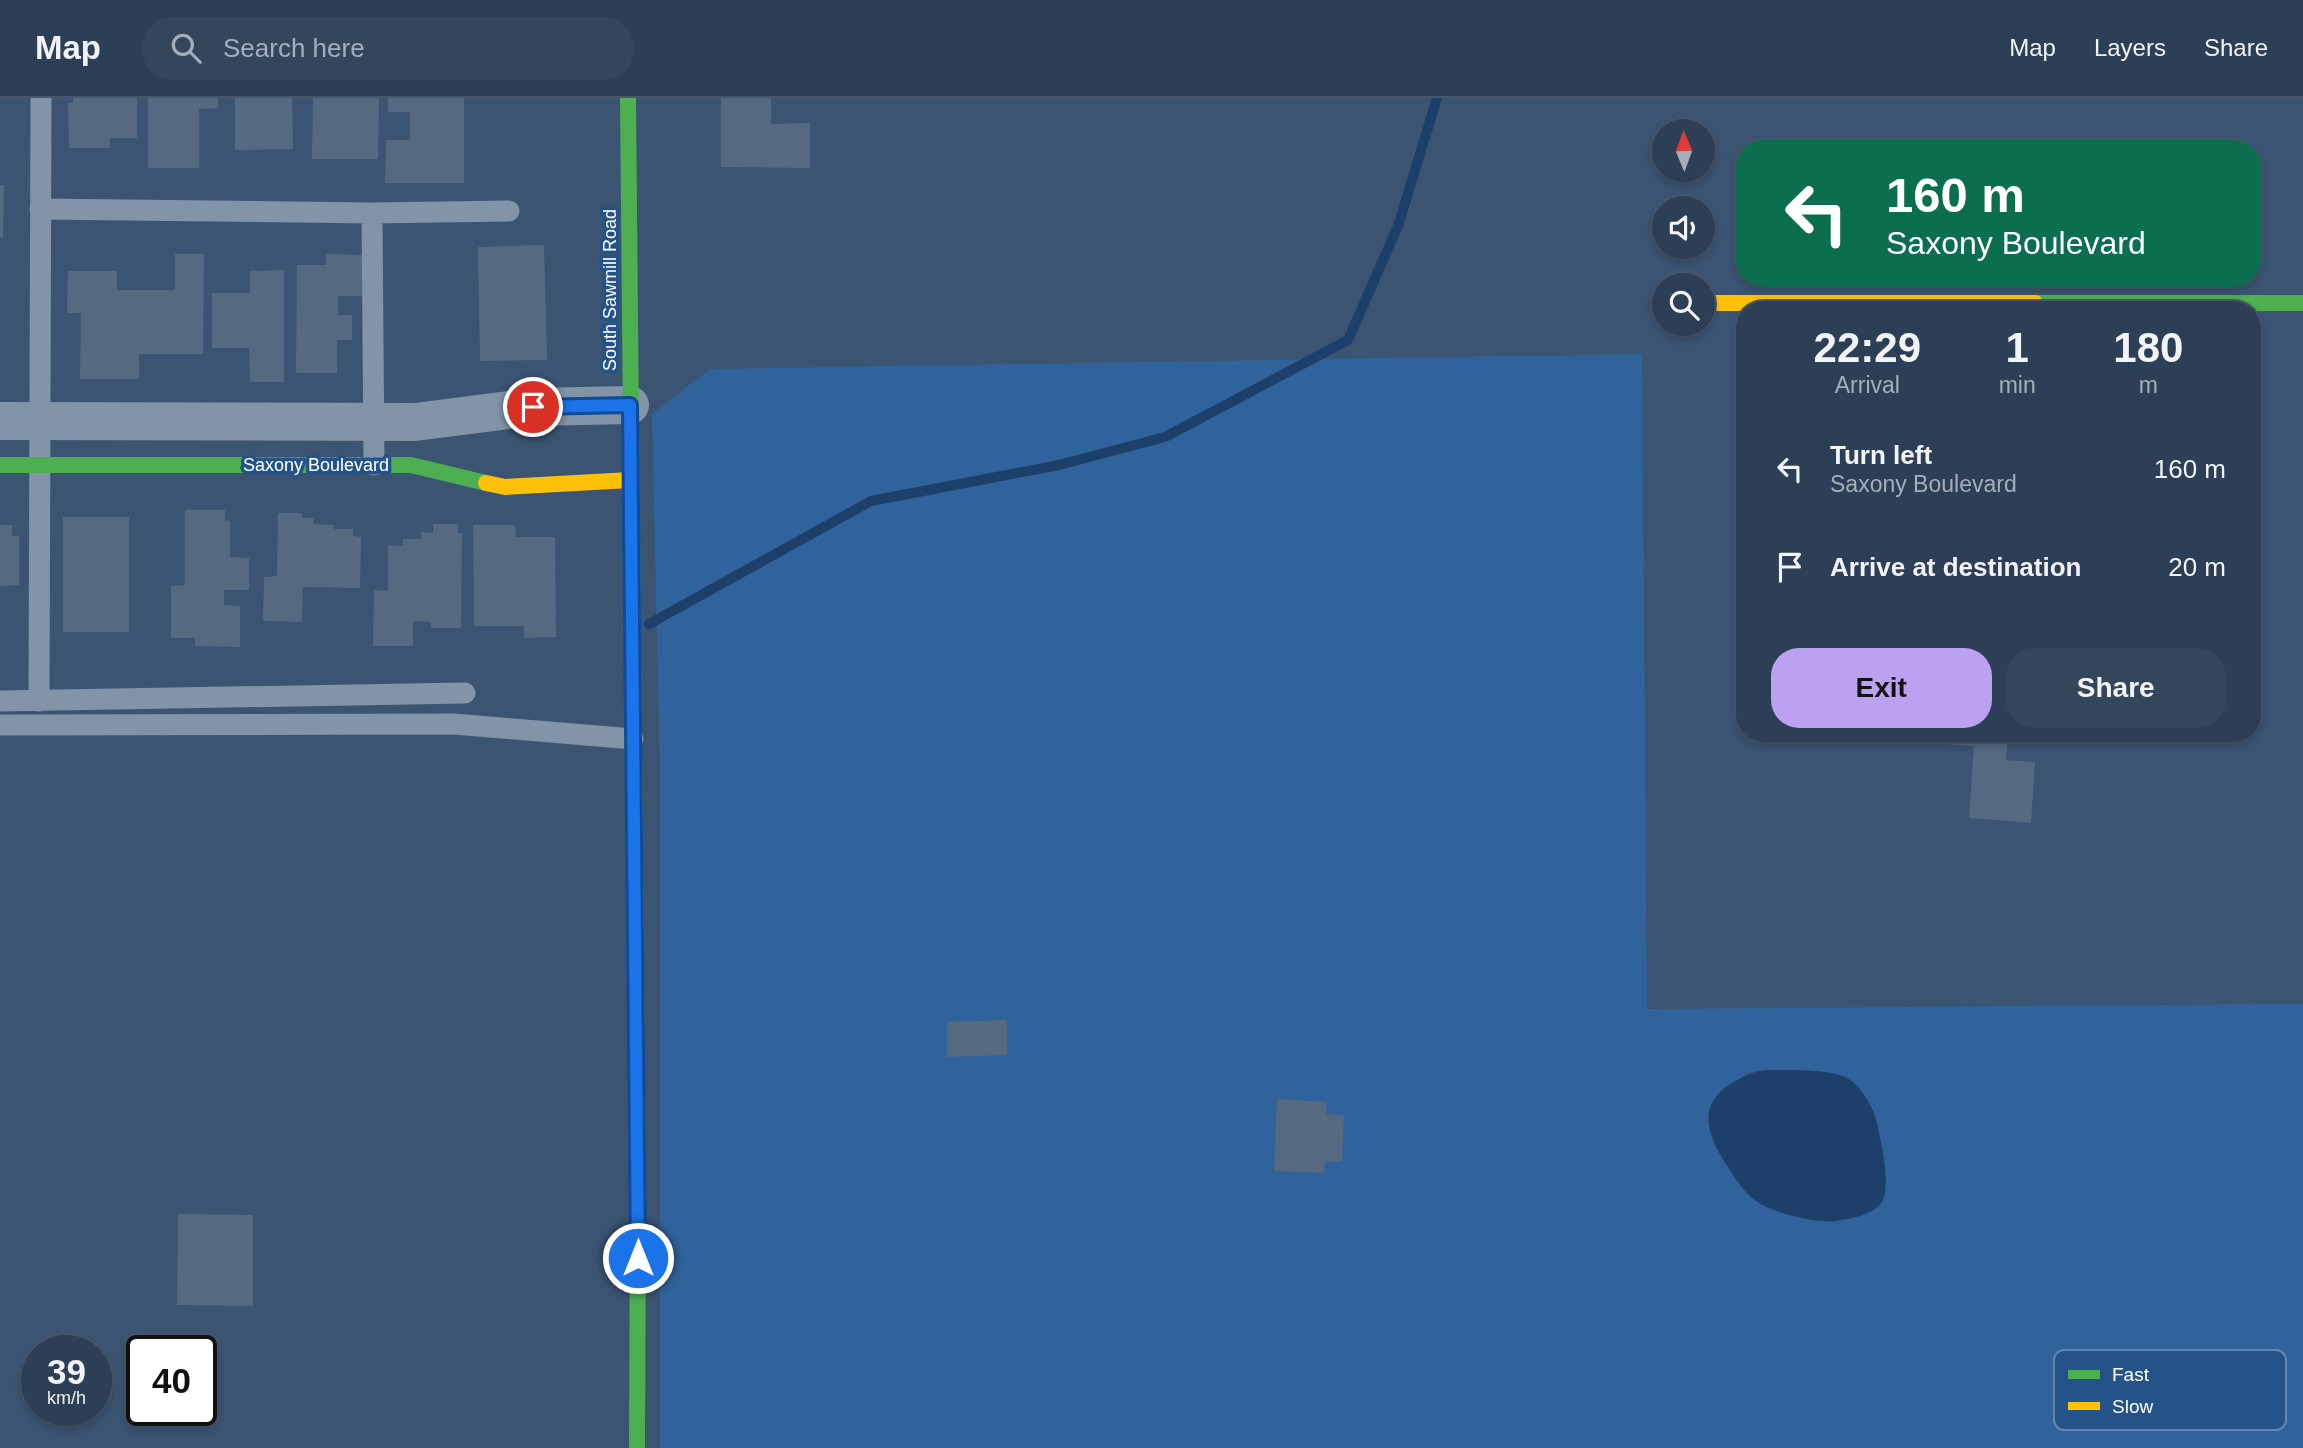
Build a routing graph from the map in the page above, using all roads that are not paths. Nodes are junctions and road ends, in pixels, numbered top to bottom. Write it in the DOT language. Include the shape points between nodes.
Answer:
graph roads {
  1 [pos="41,98"];
  2 [pos="628,98"];
  3 [pos="40,209"];
  4 [pos="509,211"];
  5 [pos="372,213"];
  6 [pos="1715,303"];
  7 [pos="1736,303"];
  8 [pos="2261,303"];
  9 [pos="2303,303"];
  10 [pos="630,405"];
  11 [pos="0,421"];
  12 [pos="39,421"];
  13 [pos="374,421"];
  14 [pos="0,465"];
  15 [pos="39,465"];
  16 [pos="374,465"];
  17 [pos="630,480"];
  18 [pos="465,694"];
  19 [pos="0,701"];
  20 [pos="39,701"];
  21 [pos="0,725"];
  22 [pos="633,739"];
  23 [pos="637,1448"];
  1 -- 3 [label="lane"];
  2 -- 10 [label="street, South Sawmill Road"];
  3 -- 5 [label="lane"];
  3 -- 12 [label="lane"];
  4 -- 5 [label="lane"];
  5 -- 13 [label="lane"];
  6 -- 7 [label="street"];
  8 -- 9 [label="street"];
  10 -- 13 [label="street" via="533,407 415,422"];
  10 -- 17 [label="street, South Sawmill Road"];
  11 -- 12 [label="street"];
  12 -- 13 [label="street"];
  12 -- 15 [label="lane"];
  13 -- 16 [label="lane"];
  14 -- 15 [label="street, Saxony Boulevard"];
  15 -- 16 [label="street, Saxony Boulevard"];
  15 -- 20 [label="lane"];
  16 -- 17 [label="street, Saxony Boulevard" via="411,465 505,487"];
  17 -- 22 [label="street, South Sawmill Road"];
  18 -- 20 [label="lane"];
  19 -- 20 [label="lane"];
  21 -- 22 [label="lane" via="454,724"];
  22 -- 23 [label="street, South Sawmill Road"];
}
